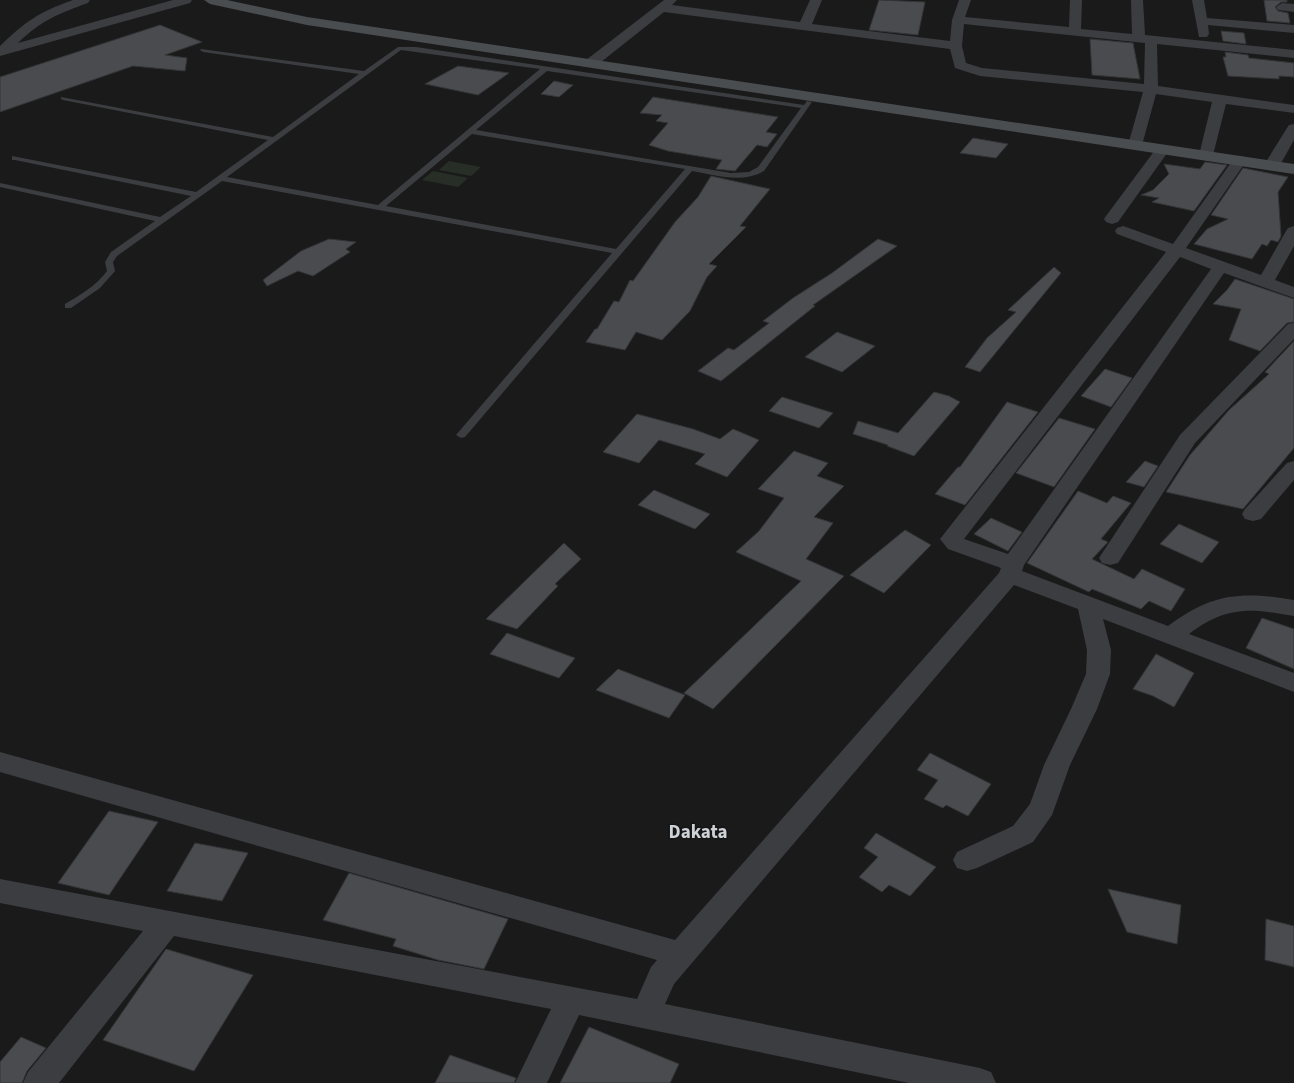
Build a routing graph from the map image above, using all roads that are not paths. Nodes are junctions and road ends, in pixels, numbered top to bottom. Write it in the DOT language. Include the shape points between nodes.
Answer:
graph roads {
  1 [pos="84,0"];
  2 [pos="186,0"];
  3 [pos="210,0"];
  4 [pos="816,0"];
  5 [pos="965,0"];
  6 [pos="1076,0"];
  7 [pos="1137,0"];
  8 [pos="1198,0"];
  9 [pos="667,4"];
  10 [pos="958,20"];
  11 [pos="1201,21"];
  12 [pos="804,27"];
  13 [pos="1294,29"];
  14 [pos="1074,33"];
  15 [pos="1145,39"];
  16 [pos="1205,44"];
  17 [pos="956,46"];
  18 [pos="202,50"];
  19 [pos="1,52"];
  20 [pos="1294,54"];
  21 [pos="591,62"];
  22 [pos="546,68"];
  23 [pos="364,73"];
  24 [pos="1151,89"];
  25 [pos="63,98"];
  26 [pos="1220,99"];
  27 [pos="809,102"];
  28 [pos="1294,109"];
  29 [pos="1294,128"];
  30 [pos="469,131"];
  31 [pos="274,139"];
  32 [pos="1135,145"];
  33 [pos="1163,149"];
  34 [pos="1206,155"];
  35 [pos="15,158"];
  36 [pos="1240,160"];
  37 [pos="1272,165"];
  38 [pos="690,168"];
  39 [pos="1294,169"];
  40 [pos="221,178"];
  41 [pos="0,185"];
  42 [pos="197,195"];
  43 [pos="380,206"];
  44 [pos="161,220"];
  45 [pos="1294,231"];
  46 [pos="1177,250"];
  47 [pos="619,252"];
  48 [pos="1221,266"];
  49 [pos="1266,282"];
  50 [pos="1294,293"];
  51 [pos="68,306"];
  52 [pos="1294,328"];
  53 [pos="462,436"];
  54 [pos="1294,467"];
  55 [pos="1253,514"];
  56 [pos="1110,558"];
  57 [pos="1012,570"];
  58 [pos="1088,604"];
  59 [pos="1294,608"];
  60 [pos="1171,636"];
  61 [pos="1294,683"];
  62 [pos="0,762"];
  63 [pos="967,860"];
  64 [pos="0,892"];
  65 [pos="167,923"];
  66 [pos="681,954"];
  67 [pos="571,1000"];
  68 [pos="646,1014"];
  69 [pos="39,1083"];
  70 [pos="531,1083"];
  71 [pos="980,1083"];
  1 -- 19 [label="street" via="51,12 27,27"];
  2 -- 19 [label="street"];
  3 -- 21 [label="street" via="307,21"];
  4 -- 12 [label="street"];
  5 -- 10 [label="street"];
  6 -- 14 [label="street"];
  7 -- 15 [label="street"];
  8 -- 11 [label="street"];
  9 -- 12 [label="street"];
  9 -- 21 [label="street"];
  10 -- 14 [label="street"];
  10 -- 17 [label="street"];
  11 -- 13 [label="street"];
  11 -- 16 [label="street"];
  12 -- 17 [label="street"];
  14 -- 15 [label="street"];
  15 -- 16 [label="street"];
  15 -- 24 [label="street"];
  16 -- 20 [label="street"];
  17 -- 24 [label="street" via="960,65 980,72"];
  18 -- 23 [label="lane"];
  21 -- 27 [label="street"];
  22 -- 23 [label="lane" via="407,48 394,52"];
  22 -- 27 [label="lane"];
  22 -- 30 [label="lane"];
  23 -- 31 [label="lane"];
  24 -- 26 [label="street"];
  24 -- 32 [label="street"];
  25 -- 31 [label="lane"];
  26 -- 28 [label="street"];
  26 -- 34 [label="street"];
  27 -- 32 [label="street"];
  27 -- 38 [label="lane" via="761,169 755,173 731,175"];
  29 -- 37 [label="street"];
  30 -- 38 [label="lane"];
  30 -- 43 [label="lane"];
  31 -- 40 [label="lane"];
  32 -- 33 [label="street"];
  33 -- 34 [label="street"];
  33 -- 46 [label="street" via="1118,225"];
  34 -- 36 [label="street"];
  35 -- 42 [label="lane"];
  36 -- 37 [label="street"];
  36 -- 46 [label="street"];
  37 -- 39 [label="street"];
  38 -- 47 [label="lane"];
  40 -- 42 [label="lane"];
  40 -- 43 [label="lane"];
  41 -- 44 [label="lane"];
  42 -- 44 [label="lane"];
  43 -- 47 [label="lane" via="429,218"];
  44 -- 51 [label="lane" via="114,254 109,259 111,271 108,276 91,292"];
  45 -- 49 [label="street"];
  46 -- 48 [label="street"];
  46 -- 57 [label="street" via="951,539 956,544"];
  47 -- 53 [label="lane"];
  48 -- 49 [label="street"];
  48 -- 57 [label="street"];
  49 -- 50 [label="street"];
  52 -- 56 [label="street" via="1187,439"];
  54 -- 55 [label="street"];
  57 -- 58 [label="street"];
  57 -- 66 [label="street"];
  58 -- 60 [label="street"];
  58 -- 63 [label="street" via="1099,650 1098,674 1057,765 1042,808 1023,834"];
  59 -- 60 [label="street" via="1264,602 1215,608"];
  60 -- 61 [label="street"];
  62 -- 66 [label="street"];
  64 -- 65 [label="street"];
  65 -- 67 [label="street"];
  65 -- 69 [label="street"];
  66 -- 68 [label="street" via="662,976"];
  67 -- 68 [label="street"];
  67 -- 70 [label="street"];
  68 -- 71 [label="street"];
}
